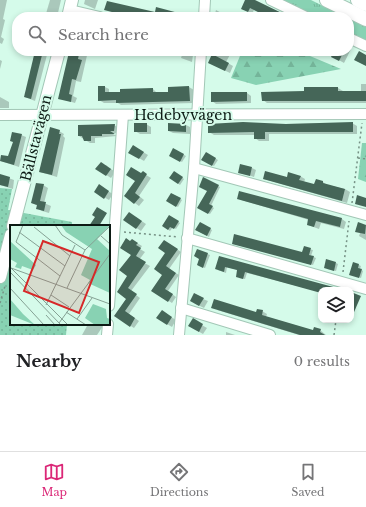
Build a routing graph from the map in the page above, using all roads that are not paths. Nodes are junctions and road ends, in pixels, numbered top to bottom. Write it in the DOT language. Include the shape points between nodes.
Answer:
graph roads {
  1 [pos="206,0"];
  2 [pos="271,0"];
  3 [pos="327,0"];
  4 [pos="358,0"];
  5 [pos="366,4"];
  6 [pos="70,9"];
  7 [pos="81,12"];
  8 [pos="205,12"];
  9 [pos="296,12"];
  10 [pos="352,12"];
  11 [pos="354,13"];
  12 [pos="366,19"];
  13 [pos="354,40"];
  14 [pos="366,46"];
  15 [pos="58,56"];
  16 [pos="201,56"];
  17 [pos="196,114"];
  18 [pos="0,115"];
  19 [pos="41,115"];
  20 [pos="123,115"];
  21 [pos="364,117"];
  22 [pos="194,168"];
  23 [pos="366,216"];
  24 [pos="13,225"];
  25 [pos="187,238"];
  26 [pos="10,239"];
  27 [pos="0,277"];
  28 [pos="366,289"];
  29 [pos="110,291"];
  30 [pos="181,308"];
  31 [pos="108,325"];
  32 [pos="107,335"];
  33 [pos="179,335"];
  34 [pos="270,335"];
  1 -- 8 [label="street"];
  2 -- 9 [label="street"];
  3 -- 10 [label="main road"];
  4 -- 5 [label="main road"];
  6 -- 7 [label="street"];
  11 -- 12 [label="main road"];
  13 -- 14 [label="street"];
  15 -- 19 [label="street, Bällstavägen"];
  16 -- 17 [label="street"];
  17 -- 20 [label="street, Hedebyvägen"];
  17 -- 21 [label="street, Hedebyvägen"];
  17 -- 22 [label="street"];
  18 -- 19 [label="street, Hedebyvägen"];
  19 -- 20 [label="street, Hedebyvägen"];
  19 -- 24 [label="street, Bällstavägen"];
  20 -- 29 [label="street"];
  22 -- 23 [label="street"];
  22 -- 25 [label="street"];
  25 -- 28 [label="street"];
  25 -- 30 [label="street"];
  26 -- 27 [label="street"];
  30 -- 33 [label="street"];
  30 -- 34 [label="street"];
  31 -- 32 [label="street"];
}
